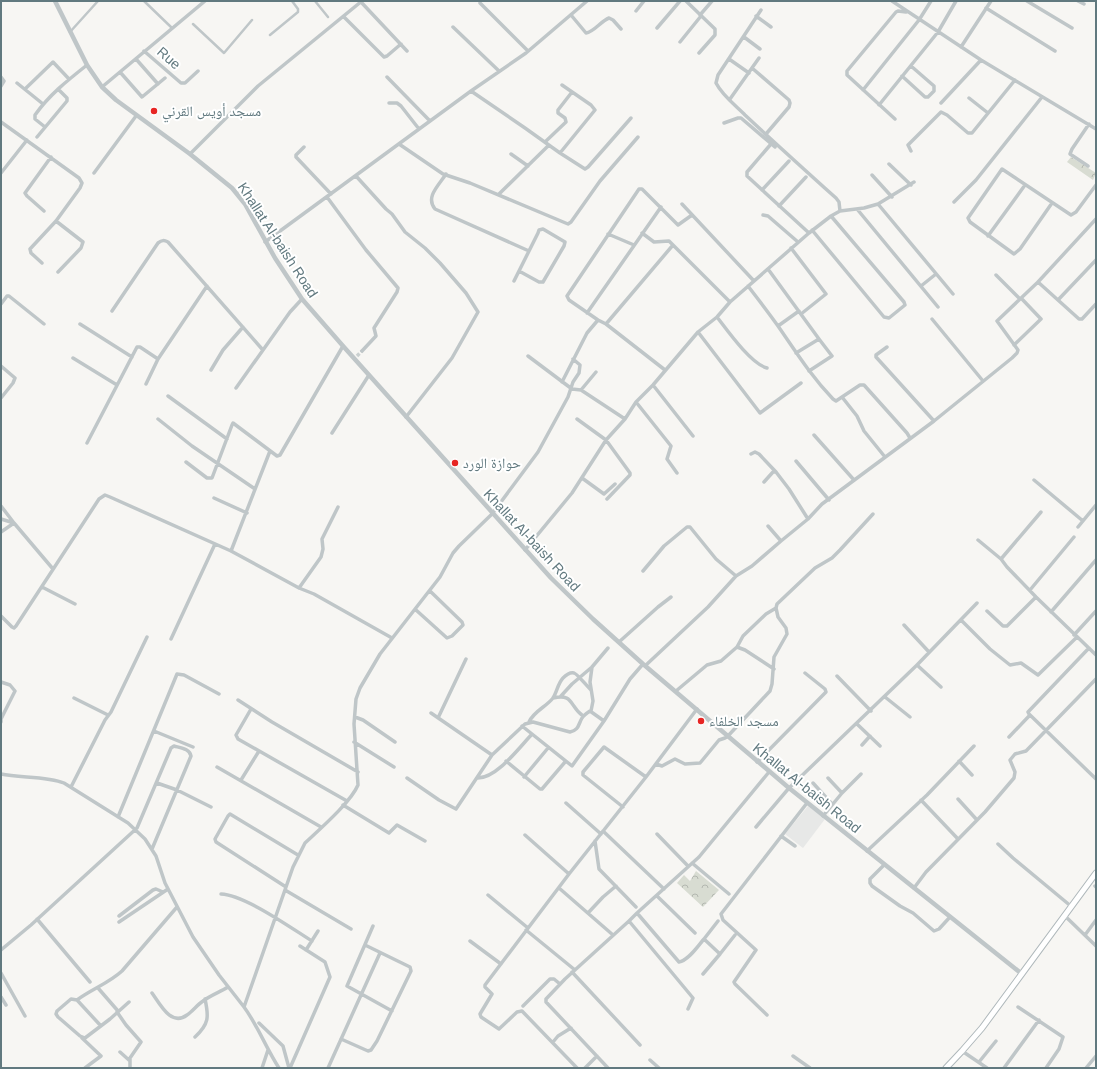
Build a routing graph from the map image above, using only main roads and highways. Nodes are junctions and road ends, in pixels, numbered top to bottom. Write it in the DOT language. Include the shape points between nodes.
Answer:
graph roads {
  1 [pos="1096,873"];
  2 [pos="946,1068"];
  1 -- 2 [label="main road" via="982,1028"];
}
